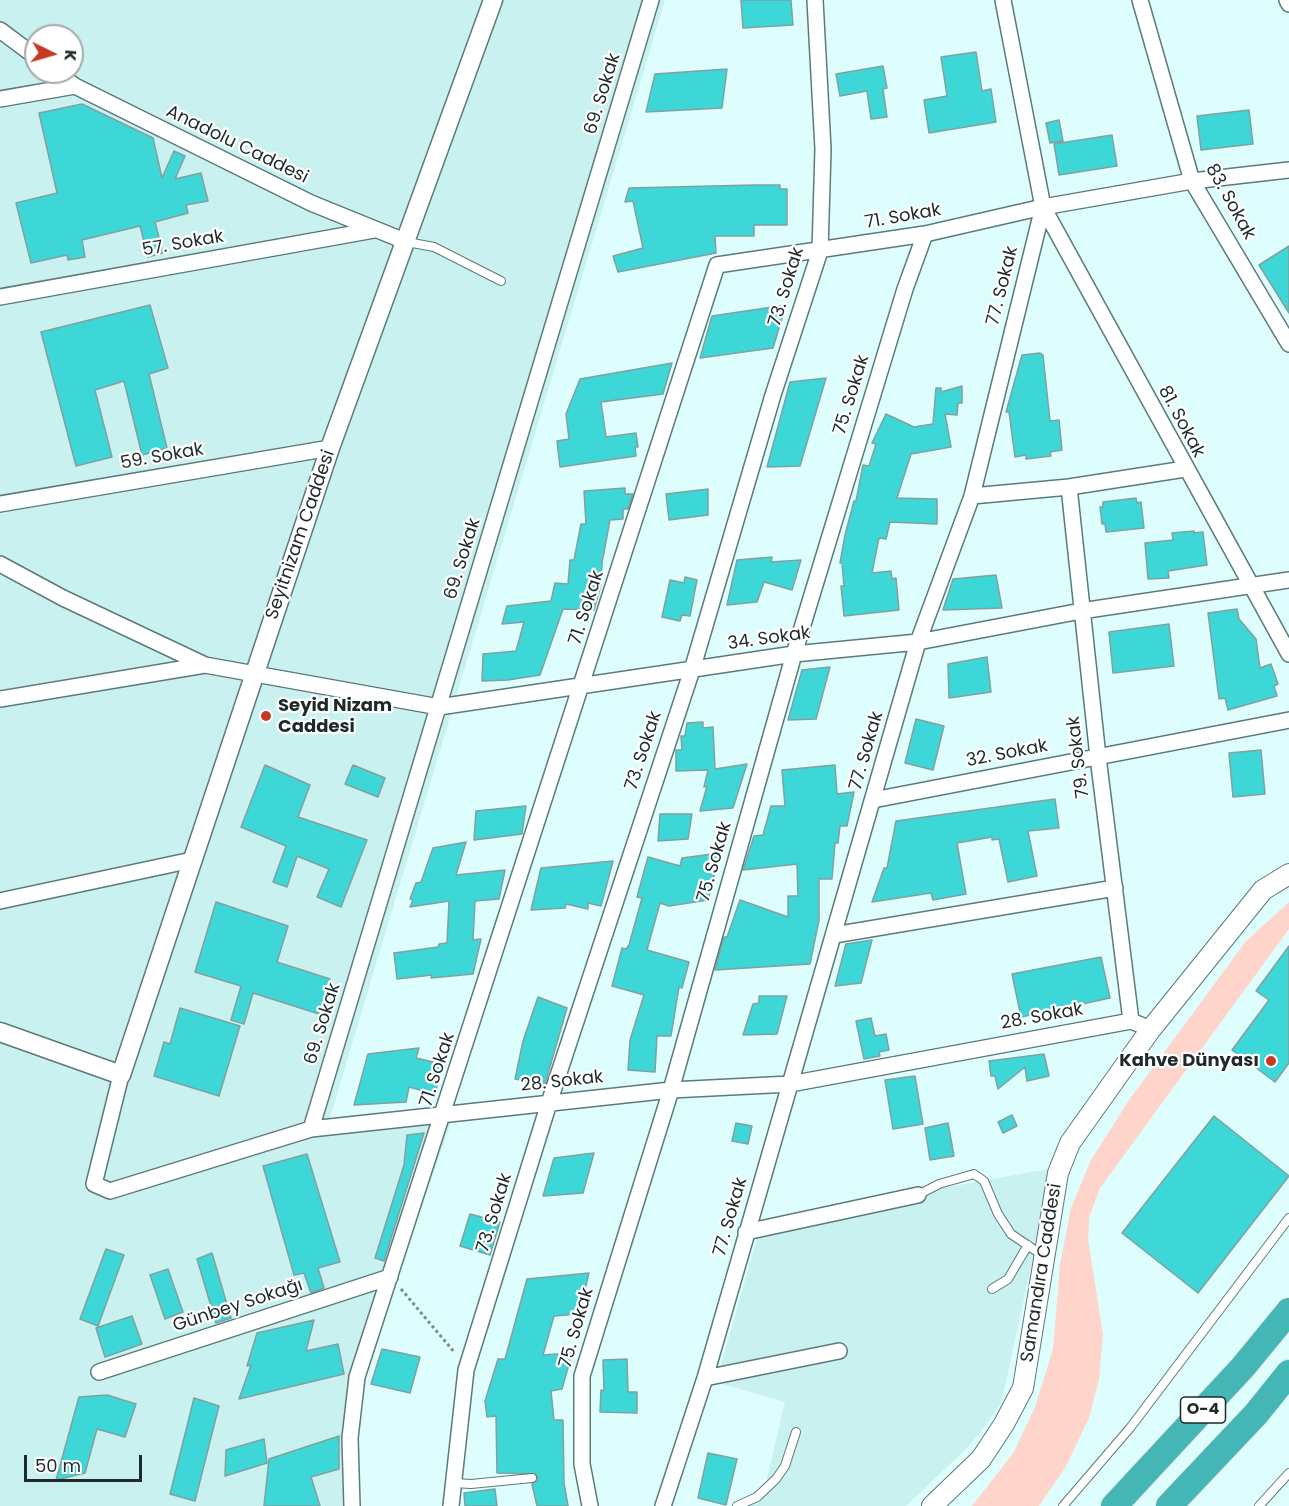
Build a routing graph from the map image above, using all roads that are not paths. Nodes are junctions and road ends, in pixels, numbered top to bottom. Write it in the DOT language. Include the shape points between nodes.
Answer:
graph roads {
  1 [pos="493,0"];
  2 [pos="651,0"];
  3 [pos="815,0"];
  4 [pos="1003,0"];
  5 [pos="1140,0"];
  6 [pos="0,30"];
  7 [pos="24,48"];
  8 [pos="72,84"];
  9 [pos="75,86"];
  10 [pos="0,99"];
  11 [pos="1289,170"];
  12 [pos="1192,181"];
  13 [pos="1043,207"];
  14 [pos="374,230"];
  15 [pos="925,234"];
  16 [pos="407,242"];
  17 [pos="820,251"];
  18 [pos="501,281"];
  19 [pos="0,297"];
  20 [pos="1289,344"];
  21 [pos="330,448"];
  22 [pos="1185,469"];
  23 [pos="1069,488"];
  24 [pos="972,496"];
  25 [pos="0,504"];
  26 [pos="0,564"];
  27 [pos="1289,580"];
  28 [pos="1250,586"];
  29 [pos="1081,611"];
  30 [pos="918,642"];
  31 [pos="794,654"];
  32 [pos="1289,654"];
  33 [pos="205,665"];
  34 [pos="692,670"];
  35 [pos="254,675"];
  36 [pos="583,686"];
  37 [pos="0,699"];
  38 [pos="439,707"];
  39 [pos="1289,720"];
  40 [pos="1098,757"];
  41 [pos="873,800"];
  42 [pos="192,860"];
  43 [pos="1289,874"];
  44 [pos="1115,888"];
  45 [pos="0,901"];
  46 [pos="834,935"];
  47 [pos="1131,1021"];
  48 [pos="1151,1029"];
  49 [pos="0,1032"];
  50 [pos="121,1075"];
  51 [pos="790,1084"];
  52 [pos="671,1090"];
  53 [pos="549,1103"];
  54 [pos="444,1114"];
  55 [pos="311,1129"];
  56 [pos="918,1196"];
  57 [pos="1289,1218"];
  58 [pos="746,1232"];
  59 [pos="1035,1250"];
  60 [pos="390,1277"];
  61 [pos="992,1289"];
  62 [pos="1289,1311"];
  63 [pos="839,1351"];
  64 [pos="99,1372"];
  65 [pos="1289,1373"];
  66 [pos="705,1378"];
  67 [pos="796,1432"];
  68 [pos="1289,1473"];
  69 [pos="532,1478"];
  70 [pos="454,1483"];
  71 [pos="352,1506"];
  72 [pos="451,1506"];
  73 [pos="590,1506"];
  74 [pos="663,1506"];
  75 [pos="737,1506"];
  76 [pos="932,1506"];
  77 [pos="1064,1506"];
  78 [pos="1114,1506"];
  79 [pos="1169,1506"];
  80 [pos="1259,1506"];
  1 -- 16 [label="street, Seyitnizam Caddesi"];
  2 -- 38 [label="street, 69. Sokak"];
  3 -- 17 [label="street, 73. Sokak" via="823,149"];
  4 -- 13 [label="street, 77. Sokak"];
  5 -- 12 [label="street, 83. Sokak"];
  6 -- 7 [label="street"];
  8 -- 9 [label="street, Anadolu Caddesi"];
  9 -- 10 [label="street"];
  9 -- 14 [label="street, Anadolu Caddesi" via="311,203"];
  11 -- 12 [label="street, 71. Sokak"];
  12 -- 13 [label="street, 71. Sokak"];
  12 -- 20 [label="street, 83. Sokak"];
  13 -- 15 [label="street, 71. Sokak"];
  13 -- 22 [label="street, 81. Sokak"];
  13 -- 24 [label="street, 77. Sokak"];
  14 -- 16 [label="street, Anadolu Caddesi"];
  14 -- 19 [label="street, 57. Sokak"];
  15 -- 17 [label="street, 71. Sokak"];
  15 -- 31 [label="street, 75. Sokak"];
  16 -- 18 [label="lane" via="434,247"];
  16 -- 21 [label="street, Seyitnizam Caddesi"];
  17 -- 34 [label="street, 73. Sokak" via="773,394"];
  17 -- 36 [label="street, 71. Sokak" via="717,265"];
  21 -- 25 [label="street, 59. Sokak"];
  21 -- 35 [label="street, Seyitnizam Caddesi"];
  22 -- 23 [label="street"];
  22 -- 28 [label="street, 81. Sokak"];
  23 -- 24 [label="street"];
  23 -- 29 [label="street, 79. Sokak"];
  24 -- 30 [label="street, 77. Sokak"];
  26 -- 33 [label="street"];
  27 -- 28 [label="street, 34. Sokak"];
  28 -- 29 [label="street, 34. Sokak"];
  28 -- 32 [label="street, 81. Sokak"];
  29 -- 30 [label="street, 34. Sokak"];
  29 -- 40 [label="street, 79. Sokak"];
  30 -- 31 [label="street, 34. Sokak"];
  30 -- 41 [label="street, 77. Sokak"];
  31 -- 34 [label="street, 34. Sokak"];
  31 -- 52 [label="street, 75. Sokak"];
  33 -- 35 [label="street, 34. Sokak"];
  33 -- 37 [label="street"];
  34 -- 36 [label="street, 34. Sokak"];
  34 -- 53 [label="street, 73. Sokak"];
  35 -- 38 [label="street, 34. Sokak"];
  35 -- 42 [label="street, Seyitnizam Caddesi"];
  36 -- 38 [label="street, 34. Sokak"];
  36 -- 54 [label="street, 71. Sokak"];
  38 -- 55 [label="street, 69. Sokak"];
  39 -- 40 [label="street, 32. Sokak"];
  40 -- 41 [label="street, 32. Sokak"];
  40 -- 44 [label="street, 79. Sokak"];
  41 -- 46 [label="street, 77. Sokak"];
  42 -- 45 [label="street"];
  42 -- 50 [label="street, Seyitnizam Caddesi"];
  43 -- 48 [label="main road, Samandıra Caddesi" via="1263,890"];
  44 -- 46 [label="street"];
  44 -- 47 [label="street, 79. Sokak"];
  46 -- 51 [label="street, 77. Sokak"];
  47 -- 48 [label="street"];
  47 -- 51 [label="street, 28. Sokak"];
  48 -- 59 [label="main road, Samandıra Caddesi" via="1071,1143"];
  49 -- 50 [label="street"];
  50 -- 55 [label="street, 28. Sokak" via="94,1184 110,1191"];
  51 -- 52 [label="street, 28. Sokak"];
  51 -- 58 [label="street, 77. Sokak"];
  52 -- 53 [label="street, 28. Sokak"];
  52 -- 73 [label="street, 75. Sokak" via="582,1376 582,1464"];
  53 -- 54 [label="street, 28. Sokak"];
  53 -- 70 [label="street, 73. Sokak" via="466,1370"];
  54 -- 55 [label="street, 28. Sokak"];
  54 -- 60 [label="street, 71. Sokak"];
  56 -- 58 [label="street"];
  56 -- 59 [label="lane" via="939,1184 974,1174 984,1181 1004,1226"];
  57 -- 77 [label="lane" via="1130,1428"];
  58 -- 66 [label="street, 77. Sokak"];
  59 -- 61 [label="lane" via="1008,1279"];
  59 -- 76 [label="main road, Samandıra Caddesi" via="1031,1348 1023,1388 981,1459"];
  60 -- 64 [label="street, Günbey Sokağı"];
  60 -- 71 [label="street, 71. Sokak" via="357,1377 350,1438"];
  62 -- 78 [label="highway, O-4" via="1243,1367"];
  63 -- 66 [label="street"];
  65 -- 79 [label="highway, O-4"];
  66 -- 74 [label="street, 77. Sokak"];
  67 -- 75 [label="lane" via="785,1466 776,1479 757,1497"];
  68 -- 80 [label="lane"];
  69 -- 70 [label="lane"];
  70 -- 72 [label="street, 73. Sokak"];
}
